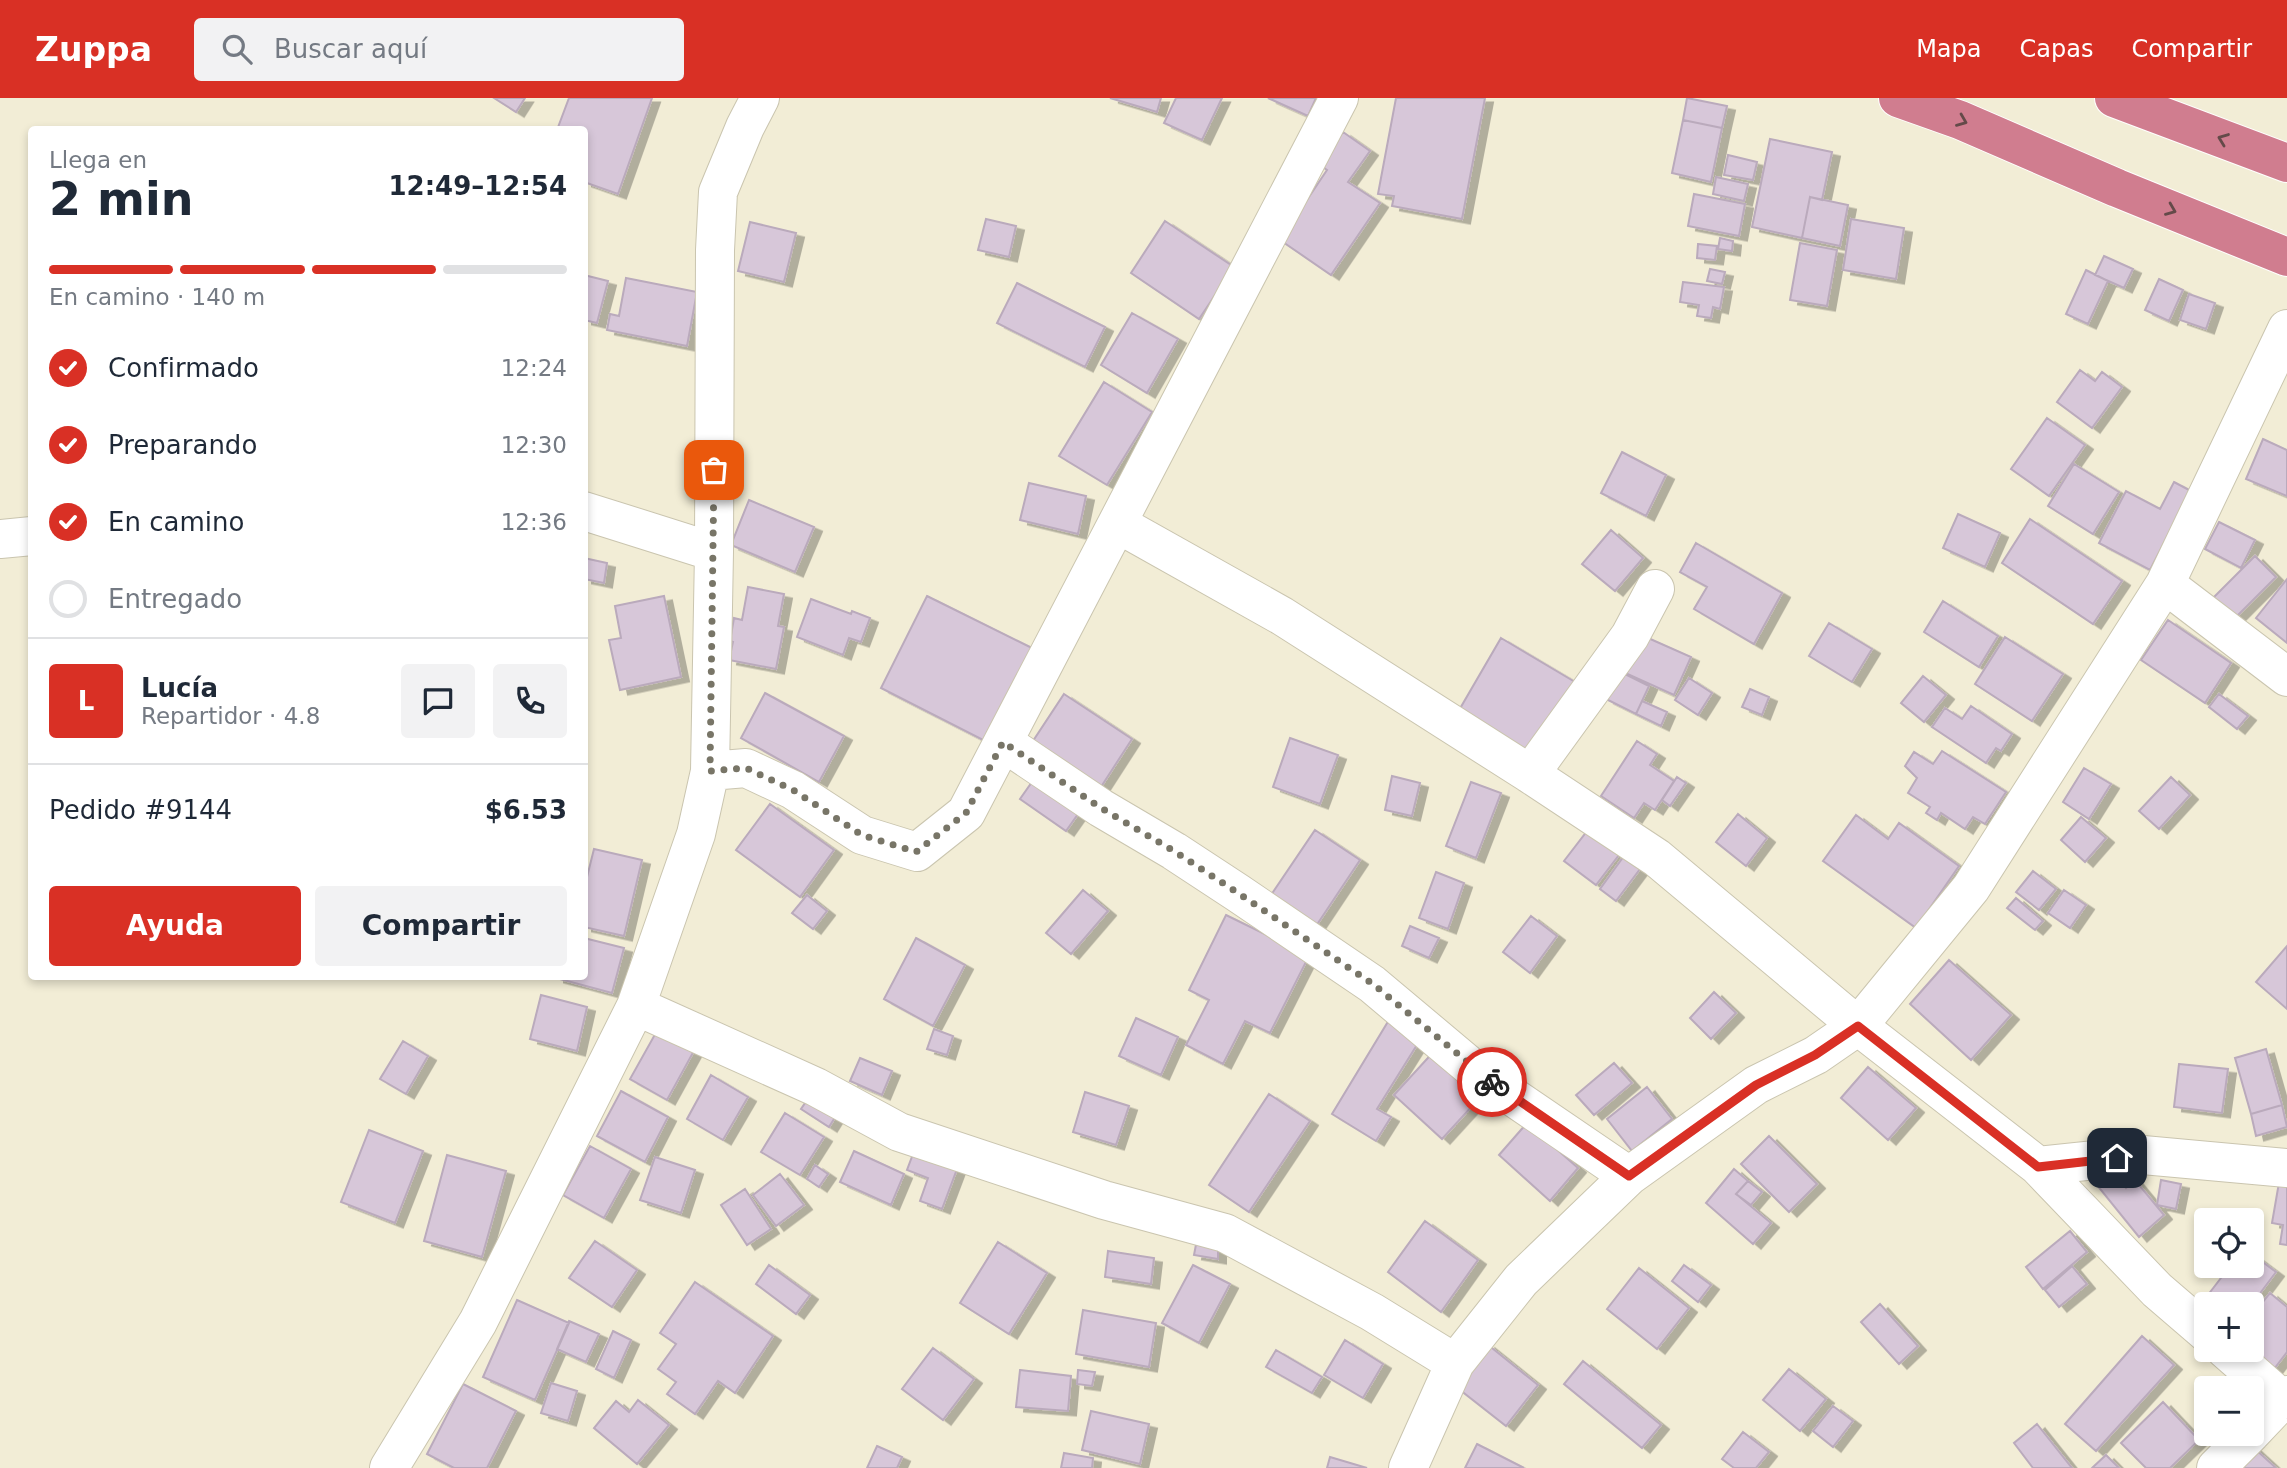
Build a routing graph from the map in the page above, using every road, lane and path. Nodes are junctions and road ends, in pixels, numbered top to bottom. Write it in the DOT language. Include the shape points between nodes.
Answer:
graph roads {
  1 [pos="760,98"];
  2 [pos="1339,98"];
  3 [pos="1898,98"];
  4 [pos="2114,98"];
  5 [pos="2287,163"];
  6 [pos="2287,257"];
  7 [pos="2287,329"];
  8 [pos="588,512"];
  9 [pos="1118,524"];
  10 [pos="28,536"];
  11 [pos="0,539"];
  12 [pos="714,552"];
  13 [pos="2165,584"];
  14 [pos="1655,589"];
  15 [pos="2287,677"];
  16 [pos="1003,742"];
  17 [pos="710,771"];
  18 [pos="1530,774"];
  19 [pos="636,1006"];
  20 [pos="1858,1026"];
  21 [pos="2038,1167"];
  22 [pos="2287,1168"];
  23 [pos="1629,1176"];
  24 [pos="2194,1322"];
  25 [pos="2241,1362"];
  26 [pos="1455,1363"];
  27 [pos="2285,1398"];
  28 [pos="2264,1419"];
  29 [pos="2237,1446"];
  30 [pos="389,1468"];
  31 [pos="1408,1468"];
  32 [pos="2216,1468"];
  1 -- 12 [label="street" via="718,192"];
  2 -- 9 [label="street"];
  3 -- 6 [label="highway, one-way"];
  5 -- 4 [label="highway, one-way"];
  7 -- 13 [label="street"];
  8 -- 12 [label="street"];
  9 -- 16 [label="street"];
  9 -- 18 [label="street" via="1282,616"];
  10 -- 11 [label="street"];
  12 -- 17 [label="street"];
  13 -- 15 [label="street"];
  13 -- 20 [label="street" via="1971,888"];
  14 -- 18 [label="street" via="1630,636"];
  16 -- 17 [label="street" via="966,813 916,852 862,835 793,790 746,768"];
  16 -- 23 [label="street" via="1373,984 1478,1073"];
  17 -- 19 [label="street" via="696,834"];
  18 -- 20 [label="street" via="1657,858"];
  19 -- 26 [label="street" via="816,1087 899,1132 1104,1200 1226,1233"];
  19 -- 30 [label="street" via="478,1322"];
  20 -- 21 [label="street"];
  20 -- 23 [label="street" via="1815,1055 1756,1085"];
  21 -- 22 [label="street" via="2143,1155"];
  21 -- 24 [label="street"];
  23 -- 26 [label="street" via="1521,1280"];
  25 -- 27 [label="street"];
  26 -- 31 [label="street"];
  27 -- 28 [label="street"];
  29 -- 32 [label="street"];
}
